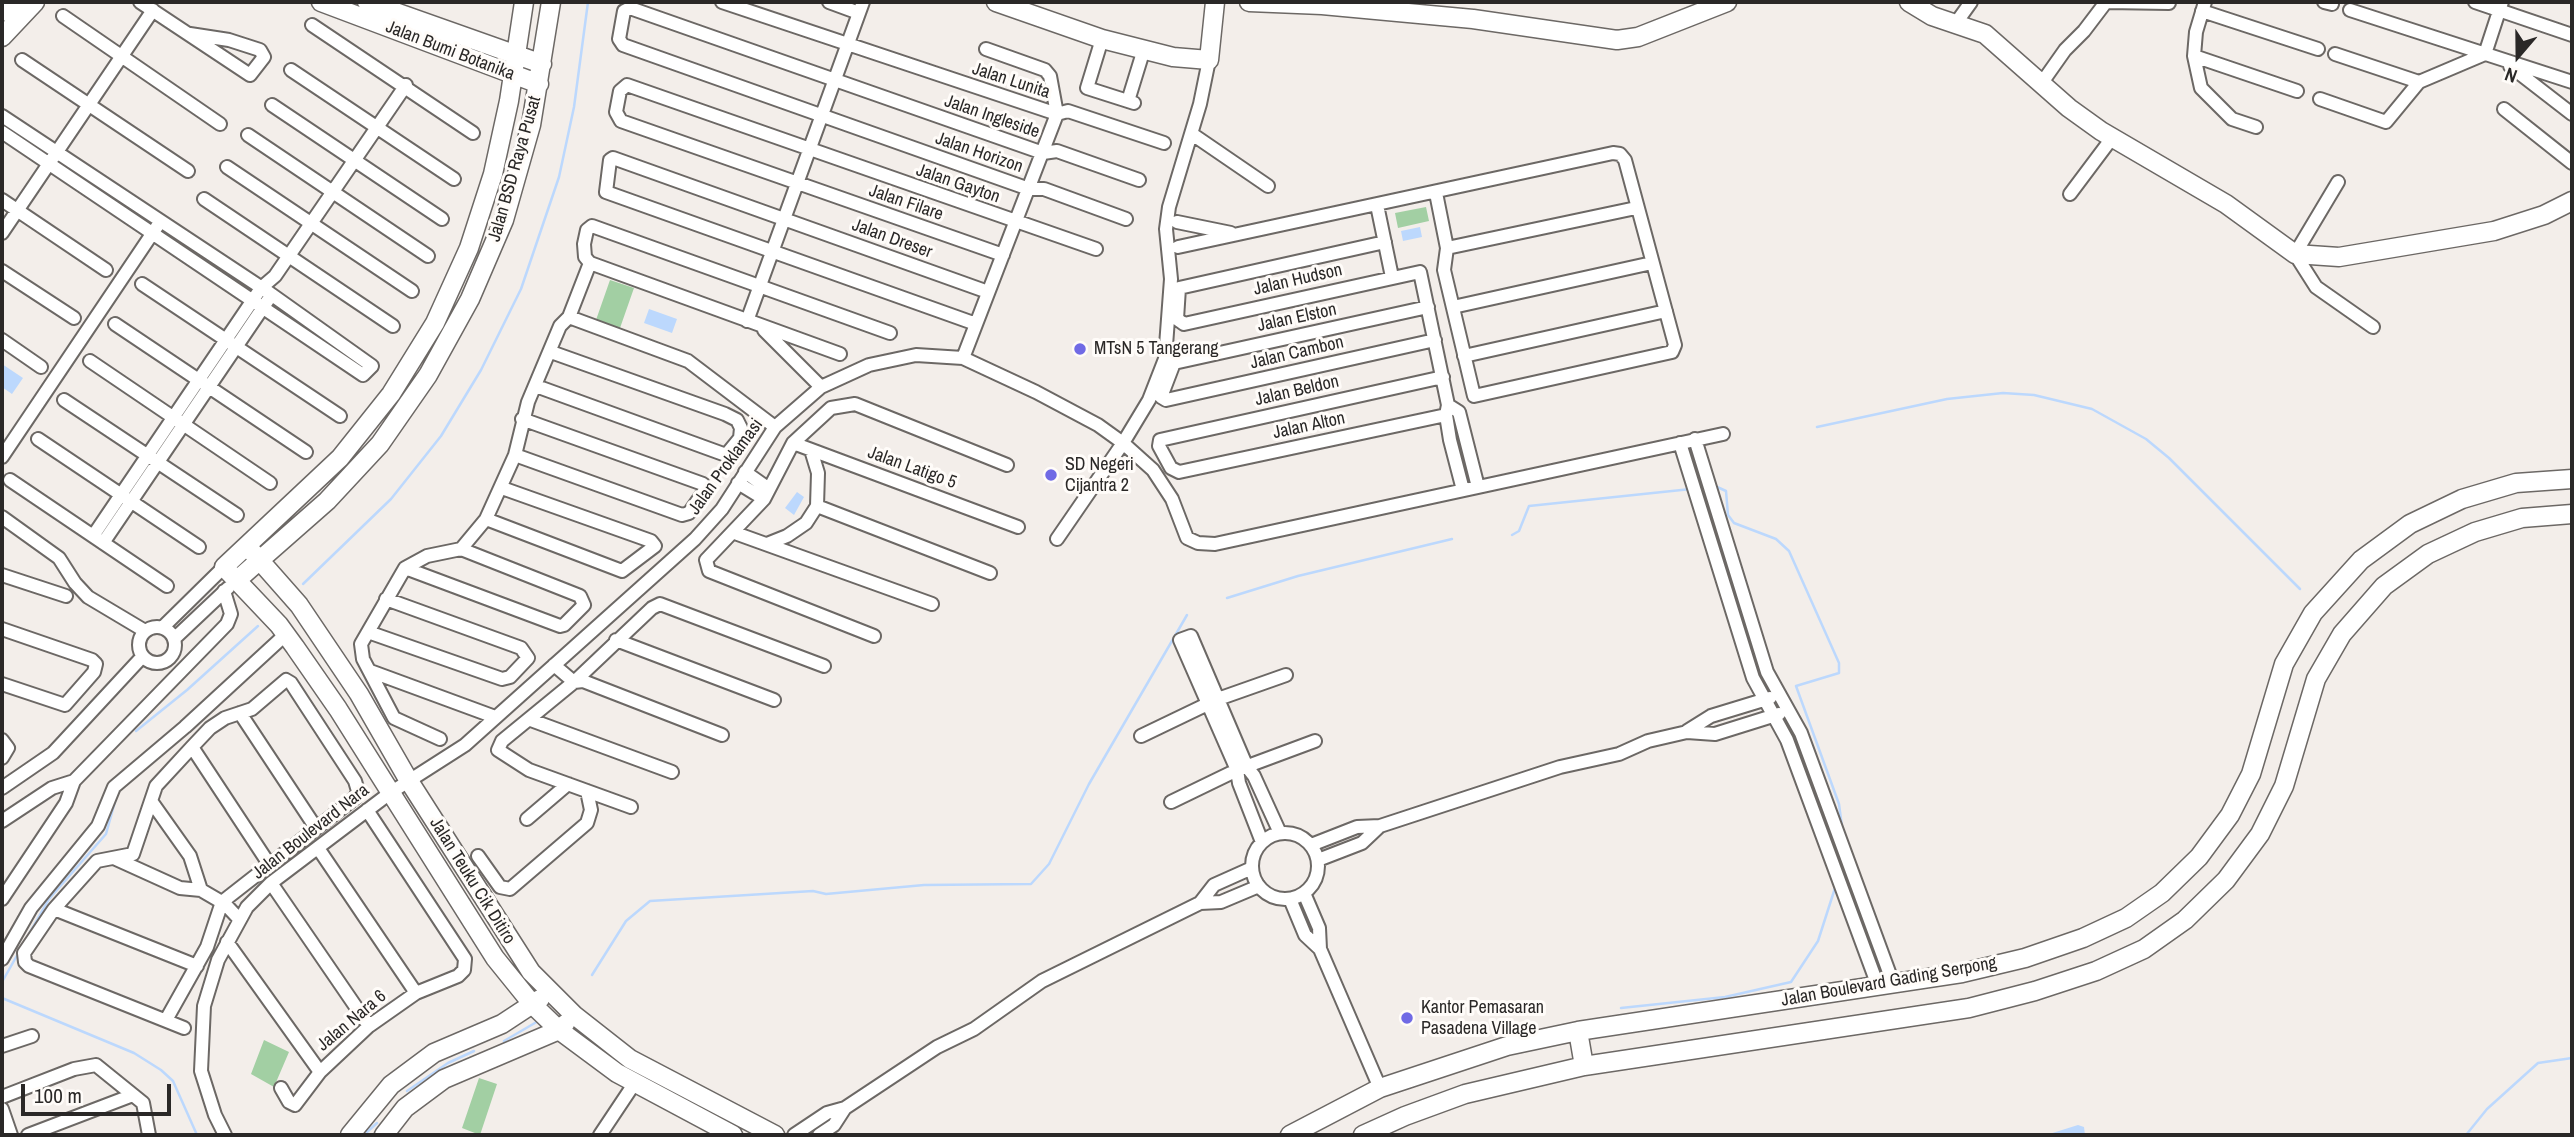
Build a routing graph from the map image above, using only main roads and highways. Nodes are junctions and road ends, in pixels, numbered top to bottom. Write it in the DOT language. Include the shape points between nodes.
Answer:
graph roads {
  1 [pos="12,2"];
  2 [pos="35,2"];
  3 [pos="321,2"];
  4 [pos="367,2"];
  5 [pos="524,2"];
  6 [pos="551,2"];
  7 [pos="996,2"];
  8 [pos="1215,2"];
  9 [pos="1250,2"];
  10 [pos="1727,2"];
  11 [pos="1909,2"];
  12 [pos="2,12"];
  13 [pos="2,37"];
  14 [pos="513,56"];
  15 [pos="542,64"];
  16 [pos="512,75"];
  17 [pos="539,84"];
  18 [pos="2572,201"];
  19 [pos="2572,479"];
  20 [pos="2572,514"];
  21 [pos="247,546"];
  22 [pos="259,561"];
  23 [pos="224,567"];
  24 [pos="230,586"];
  25 [pos="316,630"];
  26 [pos="290,641"];
  27 [pos="550,991"];
  28 [pos="533,1005"];
  29 [pos="574,1015"];
  30 [pos="559,1030"];
  31 [pos="1578,1031"];
  32 [pos="480,1033"];
  33 [pos="489,1058"];
  34 [pos="1584,1066"];
  35 [pos="350,1135"];
  36 [pos="384,1135"];
  37 [pos="733,1135"];
  38 [pos="775,1135"];
  39 [pos="1290,1135"];
  40 [pos="1363,1135"];
  1 -- 12 [label="main road"];
  2 -- 13 [label="main road"];
  3 -- 16 [label="main road, Jalan Bumi Botanika"];
  4 -- 14 [label="main road, Jalan Bumi Botanika"];
  5 -- 14 [label="main road, Jalan BSD Raya Pusat"];
  6 -- 15 [label="main road, Jalan BSD Raya Pusat"];
  7 -- 8 [label="main road" via="1102,38 1173,57 1209,60"];
  9 -- 10 [label="main road" via="1473,19 1617,40 1638,37"];
  11 -- 18 [label="main road" via="1932,16 1985,34 2068,108 2226,204 2295,254 2339,257 2494,232"];
  14 -- 15 [label="main road, Jalan Bumi Botanika"];
  14 -- 16 [label="main road, Jalan BSD Raya Pusat"];
  15 -- 17 [label="main road, Jalan BSD Raya Pusat"];
  16 -- 17 [label="main road, Jalan Bumi Botanika"];
  16 -- 21 [label="main road, Jalan BSD Raya Pusat" via="490,184 469,248 435,323 357,438 317,483"];
  17 -- 22 [label="main road, Jalan BSD Raya Pusat" via="504,220 470,299 428,375 380,444 327,501"];
  19 -- 31 [label="main road, Jalan Boulevard Gading Serpong" via="2516,483 2462,499 2410,524 2361,560 2313,613 2284,664 2250,774 2230,815 2199,857 2162,893 2126,918 2037,954 1962,973"];
  20 -- 34 [label="main road, Jalan Boulevard Gading Serpong" via="2522,518 2475,531 2428,554 2385,586 2342,634 2316,679 2284,786 2260,834 2225,880 2185,920 2144,949 2035,992 1969,1008"];
  21 -- 22 [label="main road, Jalan Teuku Cik Ditiro"];
  21 -- 23 [label="main road, Jalan BSD Raya Pusat"];
  22 -- 24 [label="main road, Jalan BSD Raya Pusat"];
  22 -- 25 [label="main road, Jalan Teuku Cik Ditiro" via="283,584"];
  23 -- 24 [label="main road, Jalan Teuku Cik Ditiro"];
  24 -- 26 [label="main road, Jalan Teuku Cik Ditiro"];
  25 -- 26 [label="main road"];
  25 -- 27 [label="main road, Jalan Teuku Cik Ditiro" via="511,944"];
  26 -- 28 [label="main road, Jalan Teuku Cik Ditiro" via="495,958"];
  27 -- 28 [label="main road"];
  27 -- 29 [label="main road, Jalan Teuku Cik Ditiro"];
  28 -- 30 [label="main road, Jalan Teuku Cik Ditiro"];
  28 -- 32 [label="main road"];
  29 -- 30 [label="main road"];
  29 -- 38 [label="main road, Jalan Teuku Cik Ditiro" via="630,1059"];
  30 -- 33 [label="main road"];
  30 -- 37 [label="main road, Jalan Teuku Cik Ditiro" via="634,1084"];
  31 -- 34 [label="main road"];
  31 -- 39 [label="main road, Jalan Boulevard Gading Serpong" via="1507,1046 1380,1088"];
  32 -- 33 [label="main road" via="494,1047"];
  32 -- 35 [label="main road" via="434,1053 412,1069"];
  33 -- 36 [label="main road" via="423,1093"];
  34 -- 40 [label="main road, Jalan Boulevard Gading Serpong" via="1465,1094"];
}
